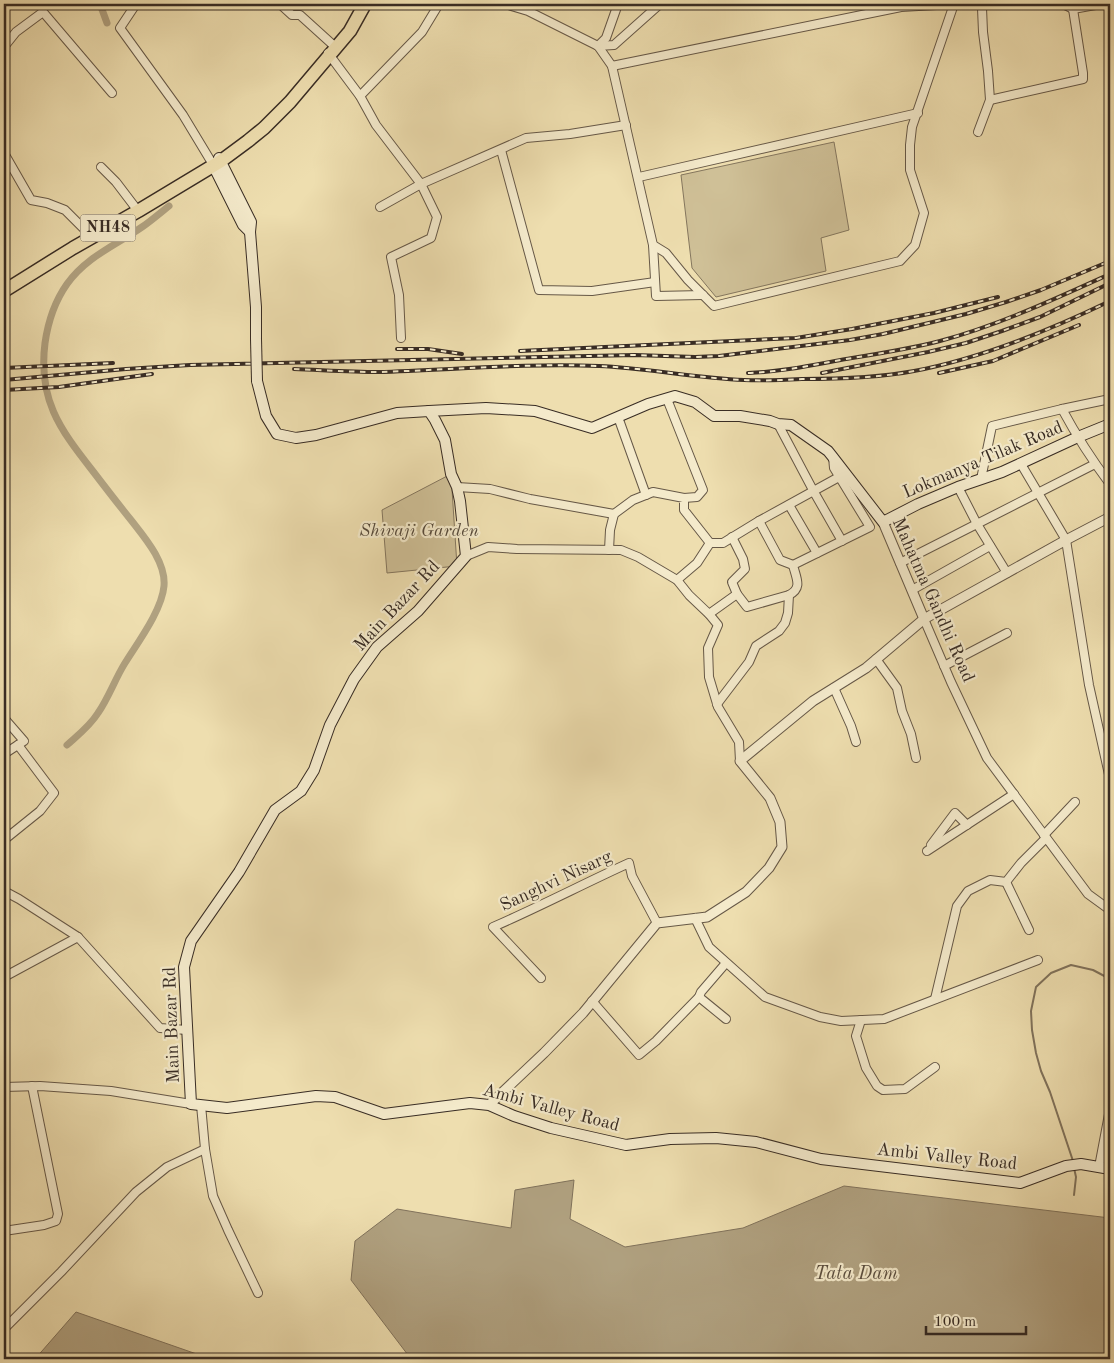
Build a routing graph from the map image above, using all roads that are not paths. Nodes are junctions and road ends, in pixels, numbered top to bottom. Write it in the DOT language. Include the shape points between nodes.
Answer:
graph roads {
  1 [pos="136,4"];
  2 [pos="280,4"];
  3 [pos="360,4"];
  4 [pos="365,4"];
  5 [pos="439,4"];
  6 [pos="505,4"];
  7 [pos="618,4"];
  8 [pos="954,4"];
  9 [pos="1063,4"];
  10 [pos="1101,4"];
  11 [pos="656,5"];
  12 [pos="982,8"];
  13 [pos="1073,10"];
  14 [pos="598,46"];
  15 [pos="4,47"];
  16 [pos="329,50"];
  17 [pos="612,66"];
  18 [pos="112,93"];
  19 [pos="360,96"];
  20 [pos="990,100"];
  21 [pos="918,113"];
  22 [pos="626,125"];
  23 [pos="978,132"];
  24 [pos="501,150"];
  25 [pos="4,153"];
  26 [pos="216,162"];
  27 [pos="101,167"];
  28 [pos="639,177"];
  29 [pos="421,184"];
  30 [pos="135,207"];
  31 [pos="380,207"];
  32 [pos="89,234"];
  33 [pos="653,246"];
  34 [pos="655,282"];
  35 [pos="4,285"];
  36 [pos="4,291"];
  37 [pos="703,295"];
  38 [pos="401,338"];
  39 [pos="667,399"];
  40 [pos="1110,399"];
  41 [pos="1062,408"];
  42 [pos="429,411"];
  43 [pos="618,417"];
  44 [pos="778,424"];
  45 [pos="1110,424"];
  46 [pos="1078,437"];
  47 [pos="832,456"];
  48 [pos="1021,464"];
  49 [pos="1095,464"];
  50 [pos="839,477"];
  51 [pos="981,479"];
  52 [pos="1110,484"];
  53 [pos="457,487"];
  54 [pos="958,487"];
  55 [pos="814,492"];
  56 [pos="1038,492"];
  57 [pos="646,495"];
  58 [pos="684,498"];
  59 [pos="789,505"];
  60 [pos="614,514"];
  61 [pos="1110,517"];
  62 [pos="759,522"];
  63 [pos="883,522"];
  64 [pos="977,524"];
  65 [pos="870,527"];
  66 [pos="732,537"];
  67 [pos="1066,540"];
  68 [pos="842,541"];
  69 [pos="710,543"];
  70 [pos="990,546"];
  71 [pos="609,550"];
  72 [pos="817,553"];
  73 [pos="466,556"];
  74 [pos="900,563"];
  75 [pos="793,565"];
  76 [pos="1007,573"];
  77 [pos="677,580"];
  78 [pos="912,590"];
  79 [pos="737,594"];
  80 [pos="789,595"];
  81 [pos="709,614"];
  82 [pos="924,619"];
  83 [pos="1007,632"];
  84 [pos="876,659"];
  85 [pos="944,666"];
  86 [pos="834,688"];
  87 [pos="717,704"];
  88 [pos="4,718"];
  89 [pos="856,742"];
  90 [pos="18,745"];
  91 [pos="4,754"];
  92 [pos="916,758"];
  93 [pos="740,761"];
  94 [pos="1110,779"];
  95 [pos="1014,794"];
  96 [pos="1075,802"];
  97 [pos="967,825"];
  98 [pos="1045,836"];
  99 [pos="4,840"];
  100 [pos="1006,882"];
  101 [pos="4,891"];
  102 [pos="1110,910"];
  103 [pos="695,918"];
  104 [pos="657,923"];
  105 [pos="1029,930"];
  106 [pos="78,938"];
  107 [pos="1038,960"];
  108 [pos="726,962"];
  109 [pos="4,977"];
  110 [pos="541,978"];
  111 [pos="699,996"];
  112 [pos="935,1000"];
  113 [pos="592,1001"];
  114 [pos="726,1019"];
  115 [pos="861,1020"];
  116 [pos="187,1030"];
  117 [pos="934,1067"];
  118 [pos="32,1086"];
  119 [pos="4,1087"];
  120 [pos="196,1104"];
  121 [pos="489,1104"];
  122 [pos="1110,1109"];
  123 [pos="205,1149"];
  124 [pos="1099,1167"];
  125 [pos="1110,1169"];
  126 [pos="4,1231"];
  127 [pos="258,1293"];
  128 [pos="4,1329"];
  1 -- 26 [label="street" via="120,28"];
  2 -- 16 [label="street" via="292,15 300,15"];
  3 -- 16 [label="highway, NH48" via="347,29"];
  4 -- 16 [label="highway, NH48" via="350,31"];
  5 -- 19 [label="street" via="422,32"];
  6 -- 14 [label="street" via="528,11"];
  7 -- 14 [label="street" via="606,38"];
  8 -- 17 [label="street" via="901,7"];
  8 -- 21 [label="street"];
  9 -- 13 [label="street"];
  10 -- 13 [label="street"];
  11 -- 14 [label="street" via="614,45"];
  12 -- 20 [label="street"];
  13 -- 20 [label="street" via="1083,79"];
  14 -- 17 [label="street"];
  15 -- 18 [label="street" via="16,32 43,12"];
  16 -- 19 [label="street"];
  16 -- 26 [label="highway, NH48" via="290,102 264,128"];
  17 -- 22 [label="street"];
  19 -- 29 [label="street" via="376,125"];
  20 -- 23 [label="street"];
  21 -- 28 [label="street"];
  21 -- 37 [label="street" via="912,127 910,170 924,213 915,246 900,261 714,306"];
  22 -- 24 [label="street" via="526,138"];
  22 -- 28 [label="street"];
  24 -- 29 [label="street"];
  24 -- 34 [label="street" via="539,290 592,290"];
  25 -- 32 [label="street" via="31,200 65,210"];
  26 -- 30 [label="highway, NH48"];
  26 -- 36 [label="highway, NH48"];
  26 -- 42 [label="main road, bridge" via="251,222 256,381 266,416 277,434 296,438 316,435 397,413"];
  27 -- 30 [label="street"];
  28 -- 33 [label="street"];
  29 -- 31 [label="street"];
  29 -- 38 [label="street" via="438,217 431,238 391,257 399,295"];
  30 -- 32 [label="highway, NH48"];
  32 -- 35 [label="highway, NH48"];
  33 -- 34 [label="street"];
  33 -- 37 [label="street" via="666,253"];
  34 -- 37 [label="street" via="656,296"];
  39 -- 43 [label="main road, Mahatma Gandhi Road"];
  39 -- 44 [label="main road, Mahatma Gandhi Road" via="675,396 695,402 714,416 740,416"];
  39 -- 58 [label="street" via="703,490 697,497"];
  40 -- 41 [label="street"];
  41 -- 46 [label="street"];
  41 -- 51 [label="street" via="992,426"];
  42 -- 43 [label="main road, Mahatma Gandhi Road" via="486,408 534,411 592,428"];
  42 -- 53 [label="main road, Main Bazar Rd" via="445,440 451,474"];
  43 -- 57 [label="street"];
  44 -- 47 [label="main road, Mahatma Gandhi Road" via="791,425"];
  44 -- 55 [label="street"];
  45 -- 46 [label="main road, Lokmanya Tilak Road"];
  46 -- 48 [label="main road, Lokmanya Tilak Road"];
  46 -- 49 [label="street"];
  47 -- 50 [label="street"];
  47 -- 63 [label="main road, Mahatma Gandhi Road"];
  48 -- 51 [label="main road, Lokmanya Tilak Road"];
  48 -- 56 [label="street"];
  49 -- 52 [label="street"];
  49 -- 56 [label="street"];
  50 -- 55 [label="street"];
  50 -- 65 [label="street"];
  51 -- 54 [label="main road, Lokmanya Tilak Road"];
  53 -- 60 [label="street" via="490,489"];
  53 -- 73 [label="main road, Main Bazar Rd"];
  54 -- 63 [label="main road, Lokmanya Tilak Road"];
  54 -- 64 [label="street"];
  55 -- 59 [label="street"];
  55 -- 68 [label="street"];
  56 -- 64 [label="street"];
  56 -- 67 [label="street"];
  57 -- 58 [label="street" via="653,492"];
  57 -- 60 [label="street"];
  58 -- 69 [label="street" via="684,510"];
  59 -- 62 [label="street"];
  59 -- 72 [label="street"];
  60 -- 71 [label="street"];
  61 -- 67 [label="street"];
  62 -- 66 [label="street"];
  62 -- 75 [label="street" via="780,560"];
  63 -- 65 [label="street, Lokmanya Tilak Road"];
  63 -- 74 [label="street, Mahatma Gandhi Road"];
  64 -- 70 [label="street"];
  64 -- 74 [label="street"];
  65 -- 68 [label="street, Lokmanya Tilak Road"];
  66 -- 69 [label="street" via="723,543"];
  66 -- 79 [label="street" via="745,569 732,582"];
  67 -- 76 [label="street"];
  67 -- 94 [label="street" via="1088,685"];
  68 -- 72 [label="street, Lokmanya Tilak Road"];
  69 -- 77 [label="street" via="697,563"];
  70 -- 76 [label="street"];
  70 -- 78 [label="street"];
  71 -- 73 [label="street" via="488,547"];
  71 -- 77 [label="street" via="621,550 638,557"];
  72 -- 75 [label="street, Lokmanya Tilak Road"];
  73 -- 116 [label="main road, Main Bazar Rd" via="418,611 377,647 354,680 330,725 310,777 301,791 275,810 239,872 191,941 184,967"];
  74 -- 78 [label="street, Mahatma Gandhi Road"];
  75 -- 80 [label="street" via="798,584"];
  76 -- 82 [label="street"];
  77 -- 81 [label="street"];
  78 -- 82 [label="street, Mahatma Gandhi Road"];
  79 -- 80 [label="street" via="746,607"];
  79 -- 81 [label="street"];
  80 -- 87 [label="street" via="785,623 756,646 749,662"];
  81 -- 87 [label="street" via="718,625 708,648 709,676"];
  82 -- 84 [label="street"];
  82 -- 85 [label="street, Mahatma Gandhi Road"];
  83 -- 85 [label="street"];
  84 -- 86 [label="street"];
  84 -- 92 [label="street" via="897,688"];
  85 -- 95 [label="street, Mahatma Gandhi Road" via="987,758"];
  86 -- 89 [label="street"];
  86 -- 93 [label="street"];
  87 -- 93 [label="street" via="739,742"];
  88 -- 90 [label="street" via="24,741"];
  90 -- 91 [label="street"];
  90 -- 99 [label="street" via="54,793 40,811"];
  93 -- 103 [label="street" via="770,798 780,822 782,846 769,868 746,892 707,917"];
  95 -- 97 [label="street"];
  95 -- 98 [label="street, Mahatma Gandhi Road"];
  96 -- 98 [label="street"];
  97 -- 97 [label="street" via="951,835 927,851 955,814"];
  98 -- 100 [label="street"];
  98 -- 102 [label="street, Mahatma Gandhi Road" via="1088,894"];
  100 -- 105 [label="street"];
  100 -- 112 [label="street" via="990,880 982,883 968,891 957,906"];
  101 -- 106 [label="street"];
  103 -- 104 [label="street"];
  103 -- 108 [label="street" via="709,947"];
  104 -- 110 [label="street, Sanghvi Nisarg" via="632,876 629,863 494,926"];
  104 -- 113 [label="street"];
  106 -- 109 [label="street"];
  106 -- 116 [label="street" via="160,1028"];
  107 -- 112 [label="street"];
  108 -- 111 [label="street"];
  108 -- 115 [label="street" via="766,997 820,1017"];
  111 -- 113 [label="street" via="639,1055"];
  111 -- 114 [label="street"];
  112 -- 115 [label="street" via="884,1019"];
  113 -- 121 [label="street" via="544,1053"];
  115 -- 117 [label="street" via="856,1036 866,1068 877,1086 884,1090 905,1089"];
  116 -- 120 [label="main road, Main Bazar Rd"];
  118 -- 119 [label="street"];
  118 -- 120 [label="street" via="111,1091"];
  118 -- 126 [label="street" via="58,1214 56,1221 44,1225"];
  120 -- 121 [label="main road, Ambi Valley Road" via="227,1108 316,1096 335,1097 384,1114 470,1103"];
  120 -- 123 [label="street"];
  121 -- 124 [label="main road, Ambi Valley Road" via="551,1128 626,1145 670,1139 756,1142 821,1159 1020,1183 1066,1166"];
  122 -- 124 [label="street"];
  123 -- 127 [label="street" via="213,1196"];
  123 -- 128 [label="street" via="167,1167 136,1192"];
  124 -- 125 [label="main road, Ambi Valley Road"];
}
